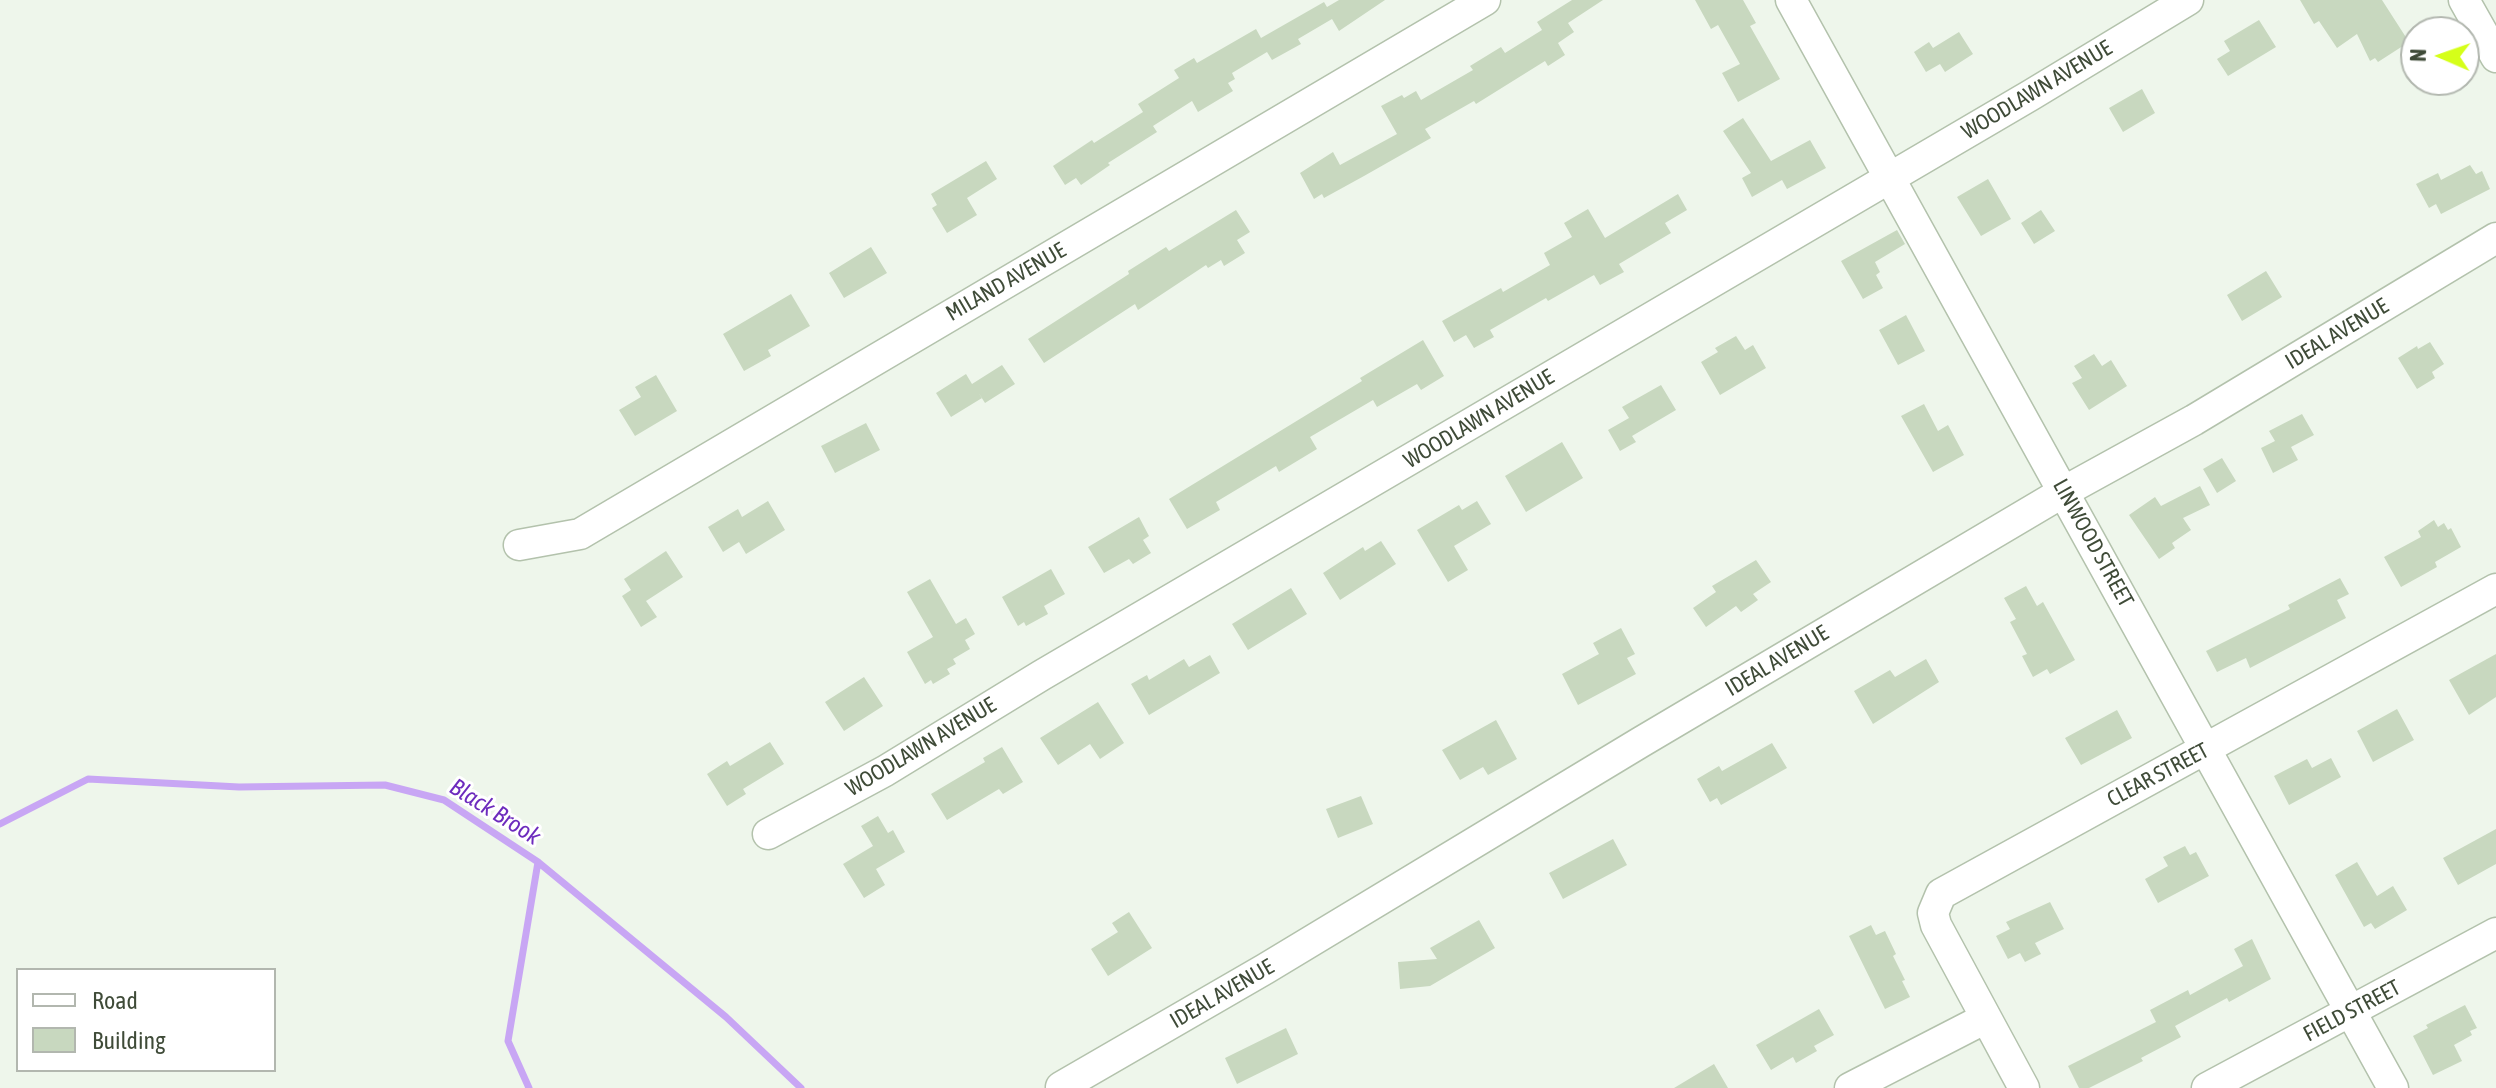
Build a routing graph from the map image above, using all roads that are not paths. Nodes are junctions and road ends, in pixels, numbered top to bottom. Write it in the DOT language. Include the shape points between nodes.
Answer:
graph roads {
  1 [pos="1485,0"];
  2 [pos="1791,0"];
  3 [pos="2188,0"];
  4 [pos="2464,0"];
  5 [pos="2496,57"];
  6 [pos="1889,178"];
  7 [pos="2496,238"];
  8 [pos="2065,491"];
  9 [pos="519,545"];
  10 [pos="2496,589"];
  11 [pos="2205,750"];
  12 [pos="768,834"];
  13 [pos="2496,933"];
  14 [pos="2351,1011"];
  15 [pos="1986,1018"];
  16 [pos="1061,1087"];
  17 [pos="1850,1088"];
  18 [pos="2024,1088"];
  19 [pos="2207,1088"];
  20 [pos="2393,1088"];
  1 -- 9 [label="street, MILAND AVENUE" via="580,534"];
  2 -- 6 [label="street, LINWOOD STREET"];
  3 -- 6 [label="street, WOODLAWN AVENUE"];
  4 -- 5 [label="street"];
  6 -- 8 [label="street, LINWOOD STREET"];
  6 -- 12 [label="street, WOODLAWN AVENUE" via="885,771"];
  7 -- 8 [label="street, IDEAL AVENUE" via="2194,420"];
  8 -- 11 [label="street, LINWOOD STREET"];
  8 -- 16 [label="street, IDEAL AVENUE"];
  10 -- 11 [label="street, CLEAR STREET"];
  11 -- 14 [label="street, LINWOOD STREET"];
  11 -- 15 [label="street, CLEAR STREET" via="1941,894 1933,913 1936,925"];
  13 -- 14 [label="street, FIELD STREET"];
  14 -- 19 [label="street, FIELD STREET"];
  14 -- 20 [label="street, LINWOOD STREET"];
  15 -- 17 [label="street"];
  15 -- 18 [label="street"];
}
